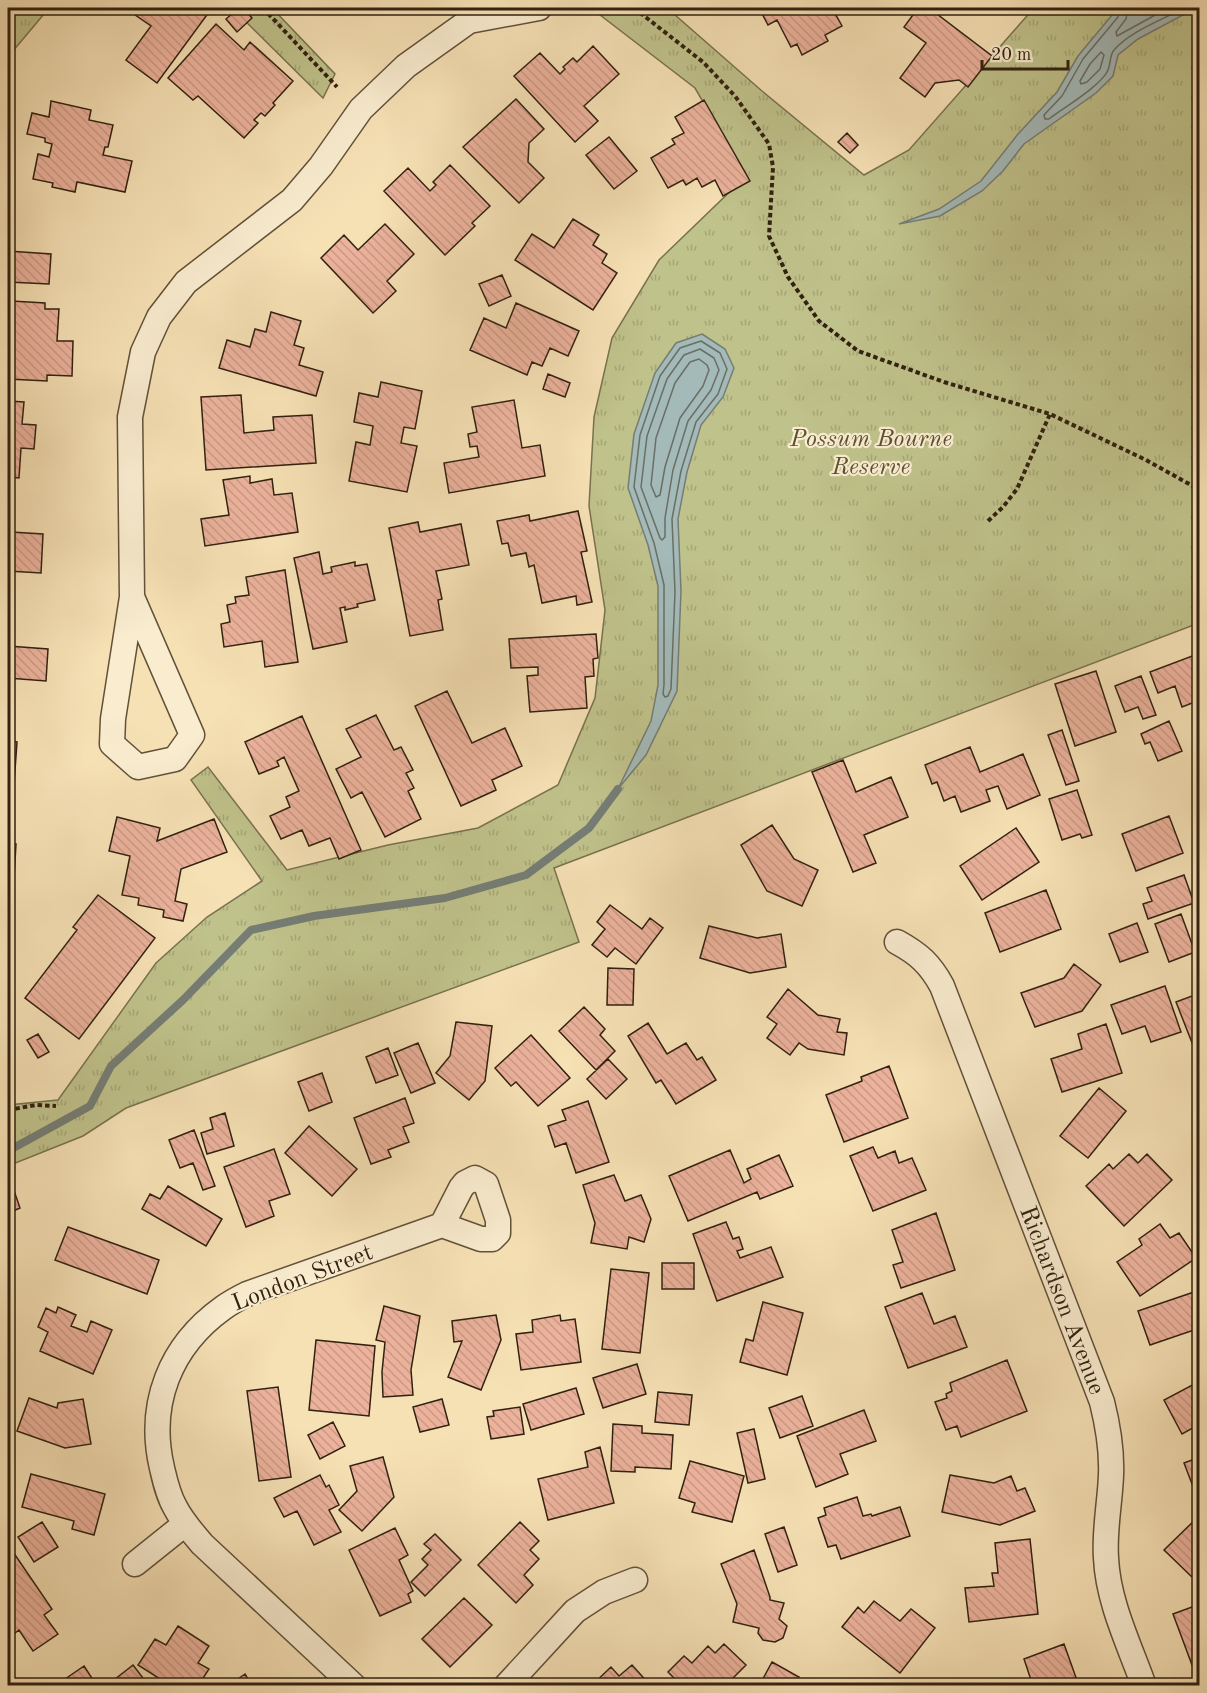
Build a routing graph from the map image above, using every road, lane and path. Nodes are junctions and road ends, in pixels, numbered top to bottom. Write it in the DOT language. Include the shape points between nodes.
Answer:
graph roads {
  1 [pos="263,8"];
  2 [pos="539,8"];
  3 [pos="634,8"];
  4 [pos="473,14"];
  5 [pos="337,87"];
  6 [pos="1050,414"];
  7 [pos="1200,490"];
  8 [pos="988,521"];
  9 [pos="132,597"];
  10 [pos="897,942"];
  11 [pos="57,1106"];
  12 [pos="8,1110"];
  13 [pos="442,1225"];
  14 [pos="185,1524"];
  15 [pos="135,1564"];
  16 [pos="635,1580"];
  17 [pos="354,1686"];
  18 [pos="506,1686"];
  19 [pos="1144,1686"];
  1 -- 5 [label="path"];
  2 -- 4 [label="street"];
  3 -- 6 [label="path" via="703,62 735,96 769,144 769,236 788,277 819,321 858,351"];
  4 -- 9 [label="street" via="406,66 361,109 292,200 186,282 159,317 143,352 130,417"];
  6 -- 7 [label="path"];
  6 -- 8 [label="path" via="1017,489"];
  9 -- 9 [label="street" via="192,735 175,759 138,767 112,744"];
  10 -- 19 [label="street, Richardson Avenue" via="928,963 942,986 1102,1402 1111,1474 1106,1532 1108,1582"];
  11 -- 12 [label="path"];
  13 -- 14 [label="street, London Street" via="247,1294 224,1307 193,1336 169,1372 158,1413 157,1436 166,1484"];
  14 -- 15 [label="street"];
  14 -- 17 [label="street, London Street"];
  16 -- 18 [label="street" via="604,1592 576,1611"];
}
